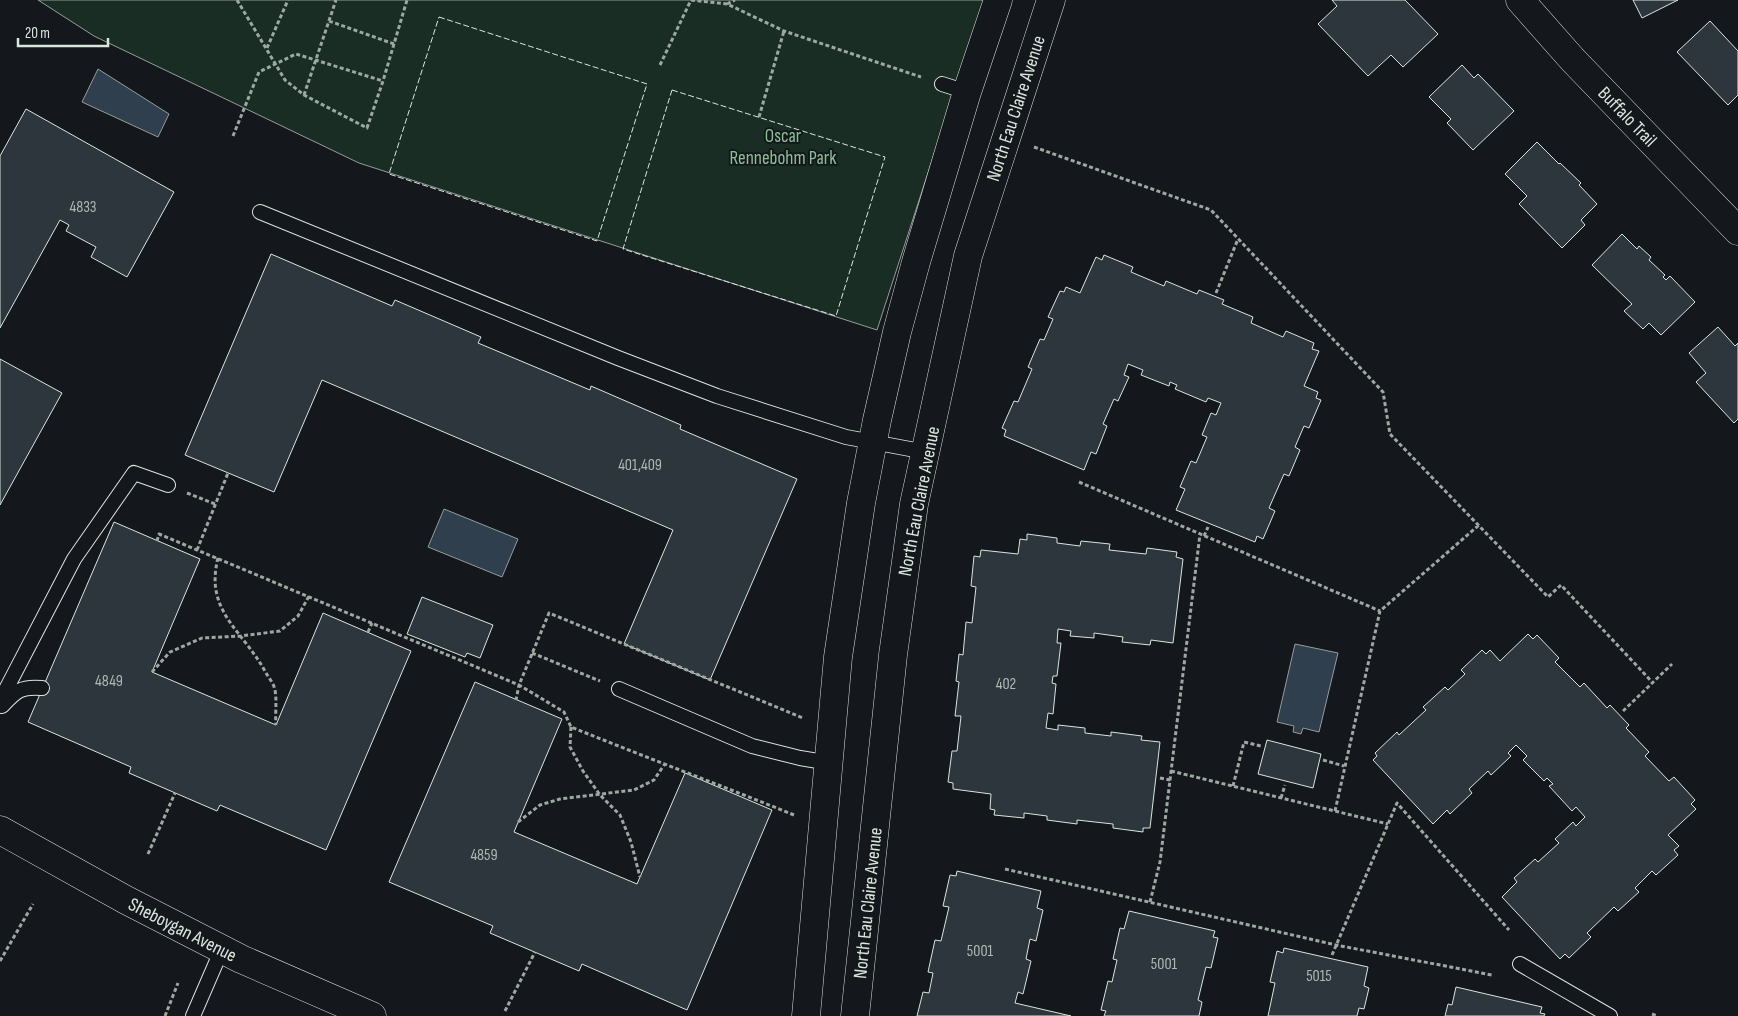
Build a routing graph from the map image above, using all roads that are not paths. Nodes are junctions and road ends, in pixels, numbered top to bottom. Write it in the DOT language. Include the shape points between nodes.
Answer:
graph roads {
  1 [pos="998,0"];
  2 [pos="1051,0"];
  3 [pos="1520,0"];
  4 [pos="942,84"];
  5 [pos="968,92"];
  6 [pos="260,212"];
  7 [pos="1738,231"];
  8 [pos="873,442"];
  9 [pos="926,452"];
  10 [pos="168,485"];
  11 [pos="42,688"];
  12 [pos="619,689"];
  13 [pos="0,701"];
  14 [pos="0,709"];
  15 [pos="830,763"];
  16 [pos="0,830"];
  17 [pos="222,949"];
  18 [pos="1520,964"];
  19 [pos="193,1016"];
  20 [pos="372,1016"];
  21 [pos="806,1016"];
  22 [pos="855,1016"];
  23 [pos="1610,1016"];
  1 -- 5 [label="street"];
  2 -- 9 [label="street, North Eau Claire Avenue" via="968,256"];
  3 -- 7 [label="street, Buffalo Trail" via="1573,60"];
  4 -- 5 [label="lane"];
  5 -- 8 [label="street" via="900,324"];
  6 -- 8 [label="lane" via="717,396 846,437"];
  8 -- 9 [label="lane"];
  8 -- 15 [label="street" via="838,657"];
  9 -- 22 [label="street, North Eau Claire Avenue" via="911,520 894,645"];
  10 -- 13 [label="lane" via="134,473 74,559"];
  11 -- 14 [label="lane" via="27,686"];
  12 -- 15 [label="lane" via="752,746"];
  15 -- 21 [label="street"];
  16 -- 17 [label="street, Sheboygan Avenue"];
  17 -- 19 [label="lane"];
  17 -- 20 [label="street, Sheboygan Avenue"];
  18 -- 23 [label="lane"];
}
